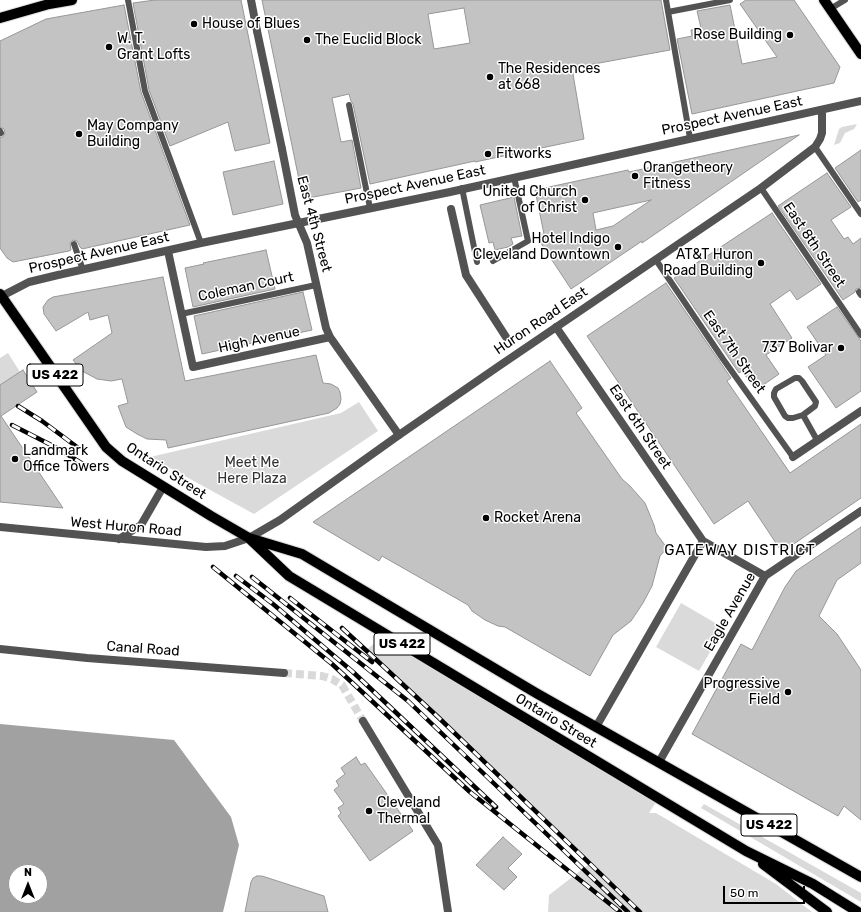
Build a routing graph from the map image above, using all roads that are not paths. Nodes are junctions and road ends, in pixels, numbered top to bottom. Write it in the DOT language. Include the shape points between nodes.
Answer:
graph roads {
  1 [pos="72,0"];
  2 [pos="128,0"];
  3 [pos="251,0"];
  4 [pos="666,0"];
  5 [pos="730,0"];
  6 [pos="824,0"];
  7 [pos="844,0"];
  8 [pos="830,9"];
  9 [pos="668,12"];
  10 [pos="0,18"];
  11 [pos="861,54"];
  12 [pos="861,101"];
  13 [pos="349,105"];
  14 [pos="822,110"];
  15 [pos="690,138"];
  16 [pos="815,147"];
  17 [pos="514,177"];
  18 [pos="462,188"];
  19 [pos="761,188"];
  20 [pos="370,208"];
  21 [pos="451,208"];
  22 [pos="861,214"];
  23 [pos="298,223"];
  24 [pos="201,243"];
  25 [pos="74,244"];
  26 [pos="168,251"];
  27 [pos="656,260"];
  28 [pos="493,261"];
  29 [pos="477,262"];
  30 [pos="83,270"];
  31 [pos="316,284"];
  32 [pos="0,296"];
  33 [pos="181,314"];
  34 [pos="556,327"];
  35 [pos="861,335"];
  36 [pos="330,337"];
  37 [pos="506,337"];
  38 [pos="861,411"];
  39 [pos="803,415"];
  40 [pos="399,435"];
  41 [pos="817,440"];
  42 [pos="793,457"];
  43 [pos="163,487"];
  44 [pos="861,510"];
  45 [pos="0,527"];
  46 [pos="249,538"];
  47 [pos="119,540"];
  48 [pos="703,541"];
  49 [pos="765,576"];
  50 [pos="0,649"];
  51 [pos="284,673"];
  52 [pos="363,721"];
  53 [pos="596,727"];
  54 [pos="659,762"];
  55 [pos="746,851"];
  56 [pos="861,877"];
  57 [pos="448,912"];
  58 [pos="827,912"];
  59 [pos="858,912"];
  1 -- 10 [label="main road"];
  2 -- 24 [label="lane" via="146,91"];
  3 -- 23 [label="street, East 4th Street"];
  4 -- 9 [label="lane"];
  5 -- 9 [label="lane"];
  6 -- 8 [label="main road"];
  7 -- 8 [label="lane"];
  8 -- 11 [label="main road"];
  9 -- 15 [label="lane"];
  12 -- 14 [label="street, Prospect Avenue East"];
  13 -- 20 [label="lane"];
  14 -- 15 [label="street, Prospect Avenue East"];
  14 -- 16 [label="street" via="822,134"];
  15 -- 17 [label="street, Prospect Avenue East"];
  16 -- 19 [label="street, Huron Road East"];
  16 -- 22 [label="lane"];
  17 -- 18 [label="street, Prospect Avenue East"];
  17 -- 28 [label="lane" via="528,241"];
  18 -- 20 [label="street, Prospect Avenue East"];
  18 -- 29 [label="lane"];
  19 -- 27 [label="street, Huron Road East"];
  19 -- 35 [label="lane, East 8th Street"];
  20 -- 23 [label="street, Prospect Avenue East"];
  21 -- 37 [label="street" via="466,275"];
  23 -- 24 [label="street, Prospect Avenue East"];
  23 -- 31 [label="street, East 4th Street" via="307,243"];
  24 -- 26 [label="street, Prospect Avenue East"];
  25 -- 30 [label="lane"];
  26 -- 30 [label="street, Prospect Avenue East"];
  26 -- 33 [label="street"];
  27 -- 34 [label="street, Huron Road East"];
  27 -- 42 [label="lane, East 7th Street"];
  30 -- 32 [label="street, Prospect Avenue East" via="29,282"];
  31 -- 33 [label="lane, Coleman Court"];
  31 -- 36 [label="street, East 4th Street"];
  32 -- 43 [label="main road, Ontario Street / US 422" via="106,448"];
  33 -- 36 [label="street, High Avenue" via="193,367"];
  34 -- 40 [label="street, Huron Road East"];
  34 -- 48 [label="street, East 6th Street"];
  36 -- 40 [label="street, East 4th Street"];
  38 -- 41 [label="street"];
  39 -- 39 [label="lane" via="788,418 774,397 776,389 795,378 802,381 816,402 815,406"];
  39 -- 41 [label="lane"];
  40 -- 46 [label="street, Huron Road East" via="280,520"];
  41 -- 42 [label="street"];
  43 -- 46 [label="main road, Ontario Street / US 422"];
  43 -- 47 [label="street" via="141,525"];
  44 -- 49 [label="street, Eagle Avenue"];
  45 -- 47 [label="street, West Huron Road"];
  46 -- 47 [label="street, West Huron Road" via="213,547"];
  46 -- 53 [label="main road, Ontario Street / US 422" via="302,554"];
  46 -- 55 [label="main road, Ontario Street / US 422" via="289,576"];
  48 -- 49 [label="street, East 6th Street"];
  48 -- 53 [label="street"];
  49 -- 54 [label="street, Eagle Avenue"];
  50 -- 51 [label="street, Canal Road"];
  52 -- 57 [label="street" via="438,846"];
  53 -- 54 [label="main road, Ontario Street / US 422"];
  54 -- 56 [label="main road, Ontario Street / US 422"];
  55 -- 58 [label="main road"];
  55 -- 59 [label="main road, Ontario Street / US 422" via="813,884"];
}
